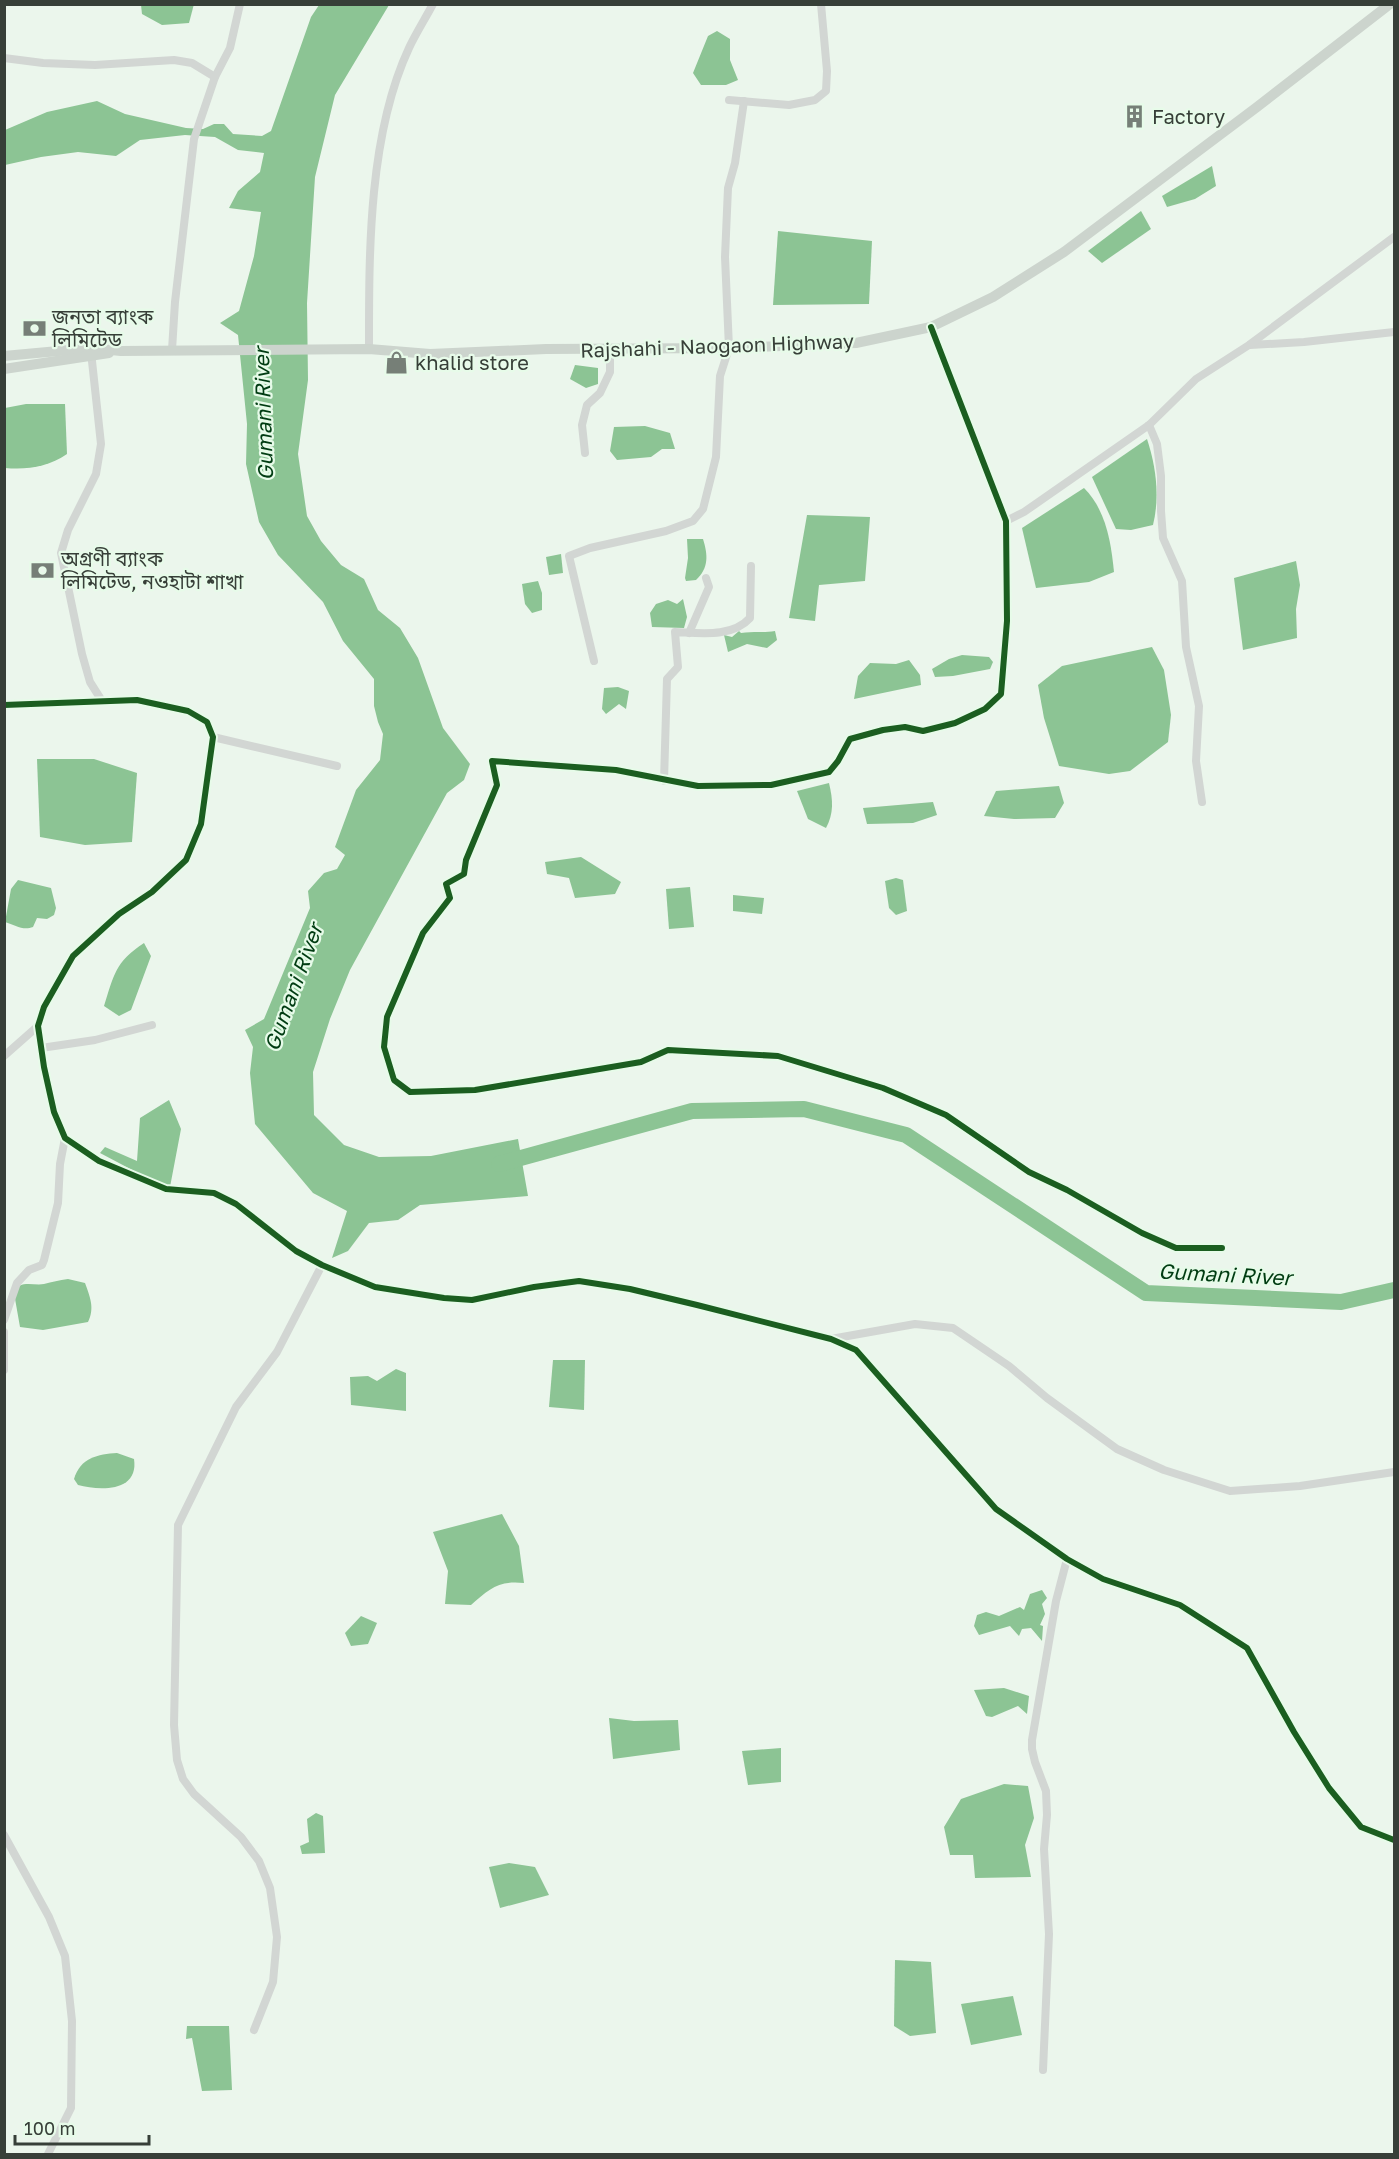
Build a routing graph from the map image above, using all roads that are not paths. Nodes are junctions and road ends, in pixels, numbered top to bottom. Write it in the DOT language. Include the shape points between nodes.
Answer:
graph roads {
  1 [pos="240,4"];
  2 [pos="433,4"];
  3 [pos="821,4"];
  4 [pos="1390,4"];
  5 [pos="4,58"];
  6 [pos="215,77"];
  7 [pos="729,100"];
  8 [pos="744,102"];
  9 [pos="1395,237"];
  10 [pos="931,327"];
  11 [pos="1395,332"];
  12 [pos="1249,345"];
  13 [pos="729,348"];
  14 [pos="369,349"];
  15 [pos="610,349"];
  16 [pos="172,350"];
  17 [pos="91,353"];
  18 [pos="4,356"];
  19 [pos="4,369"];
  20 [pos="1149,425"];
  21 [pos="585,453"];
  22 [pos="1006,521"];
  23 [pos="751,566"];
  24 [pos="706,578"];
  25 [pos="689,633"];
  26 [pos="594,661"];
  27 [pos="102,701"];
  28 [pos="4,705"];
  29 [pos="213,737"];
  30 [pos="337,766"];
  31 [pos="664,781"];
  32 [pos="1202,802"];
  33 [pos="152,1025"];
  34 [pos="38,1026"];
  35 [pos="41,1048"];
  36 [pos="4,1056"];
  37 [pos="65,1138"];
  38 [pos="1222,1248"];
  39 [pos="322,1265"];
  40 [pos="4,1320"];
  41 [pos="4,1332"];
  42 [pos="831,1339"];
  43 [pos="4,1370"];
  44 [pos="1395,1472"];
  45 [pos="1066,1559"];
  46 [pos="4,1835"];
  47 [pos="1395,1840"];
  48 [pos="254,2030"];
  49 [pos="1043,2070"];
  50 [pos="48,2154"];
  1 -- 6 [label="street" via="230,48"];
  2 -- 14 [label="street" via="408,49 391,99 375,177"];
  3 -- 8 [label="street" via="826,91 815,100 789,105"];
  4 -- 10 [label="main road, Rajshahi - Naogaon Highway" via="1064,252 993,297"];
  5 -- 6 [label="street" via="95,65 174,60 192,63"];
  6 -- 16 [label="street" via="194,139"];
  7 -- 8 [label="street"];
  8 -- 13 [label="street" via="728,188 725,257"];
  9 -- 12 [label="street"];
  10 -- 13 [label="main road, Rajshahi - Naogaon Highway" via="856,343"];
  10 -- 22 [label="street"];
  11 -- 12 [label="street"];
  12 -- 20 [label="street" via="1196,380"];
  13 -- 15 [label="main road, Rajshahi - Naogaon Highway"];
  13 -- 26 [label="street" via="720,376 716,457 703,509 693,521 666,531 569,556"];
  14 -- 15 [label="main road, Rajshahi - Naogaon Highway" via="430,354"];
  14 -- 16 [label="main road, Rajshahi - Naogaon Highway"];
  15 -- 21 [label="street" via="610,372 600,393 587,405 582,425"];
  16 -- 17 [label="main road"];
  17 -- 18 [label="main road"];
  17 -- 19 [label="main road"];
  17 -- 27 [label="street" via="101,444 96,474 61,553 82,654 90,682"];
  20 -- 22 [label="street"];
  20 -- 32 [label="street" via="1157,444 1164,538 1182,581 1185,647 1199,706 1196,761"];
  22 -- 31 [label="street" via="1004,673 1001,694 985,710 956,723 923,731 905,727 850,739 829,772 771,785 698,786"];
  23 -- 25 [label="street" via="750,618 741,627 716,633"];
  24 -- 25 [label="street" via="709,587"];
  25 -- 31 [label="street" via="675,632 678,668 667,679"];
  27 -- 28 [label="street"];
  27 -- 29 [label="street" via="137,700 188,711 207,722"];
  29 -- 30 [label="street"];
  29 -- 34 [label="street" via="201,824 186,860 73,956 44,1007"];
  31 -- 38 [label="street" via="616,770 492,761 497,785 464,874 446,884 450,898 423,933 387,1017 384,1047 394,1080 410,1092 475,1090 641,1062 668,1050 778,1056 883,1088 946,1115 1029,1172 1176,1248"];
  33 -- 35 [label="street" via="95,1040"];
  34 -- 35 [label="street"];
  34 -- 36 [label="street"];
  35 -- 37 [label="street" via="54,1112"];
  37 -- 39 [label="street" via="99,1161 166,1189 214,1193 236,1204 296,1251"];
  37 -- 40 [label="street" via="58,1203 44,1260 42,1265 23,1274"];
  39 -- 42 [label="street" via="375,1287 472,1300 579,1281 630,1289"];
  39 -- 48 [label="street" via="277,1352 236,1407 178,1525 174,1725 177,1760 183,1779 194,1794 241,1837 260,1862 270,1888 277,1937 273,1982"];
  41 -- 43 [label="street"];
  42 -- 44 [label="street" via="915,1324 953,1328 1117,1449 1164,1470 1230,1491 1300,1486"];
  42 -- 45 [label="street" via="856,1350 996,1509"];
  45 -- 47 [label="street" via="1103,1579 1180,1605 1247,1648 1329,1788 1360,1827"];
  45 -- 49 [label="street" via="1032,1740 1046,1791 1047,1815 1044,1849 1049,1934"];
  46 -- 50 [label="street" via="65,1956 72,2021 71,2108"];
}
